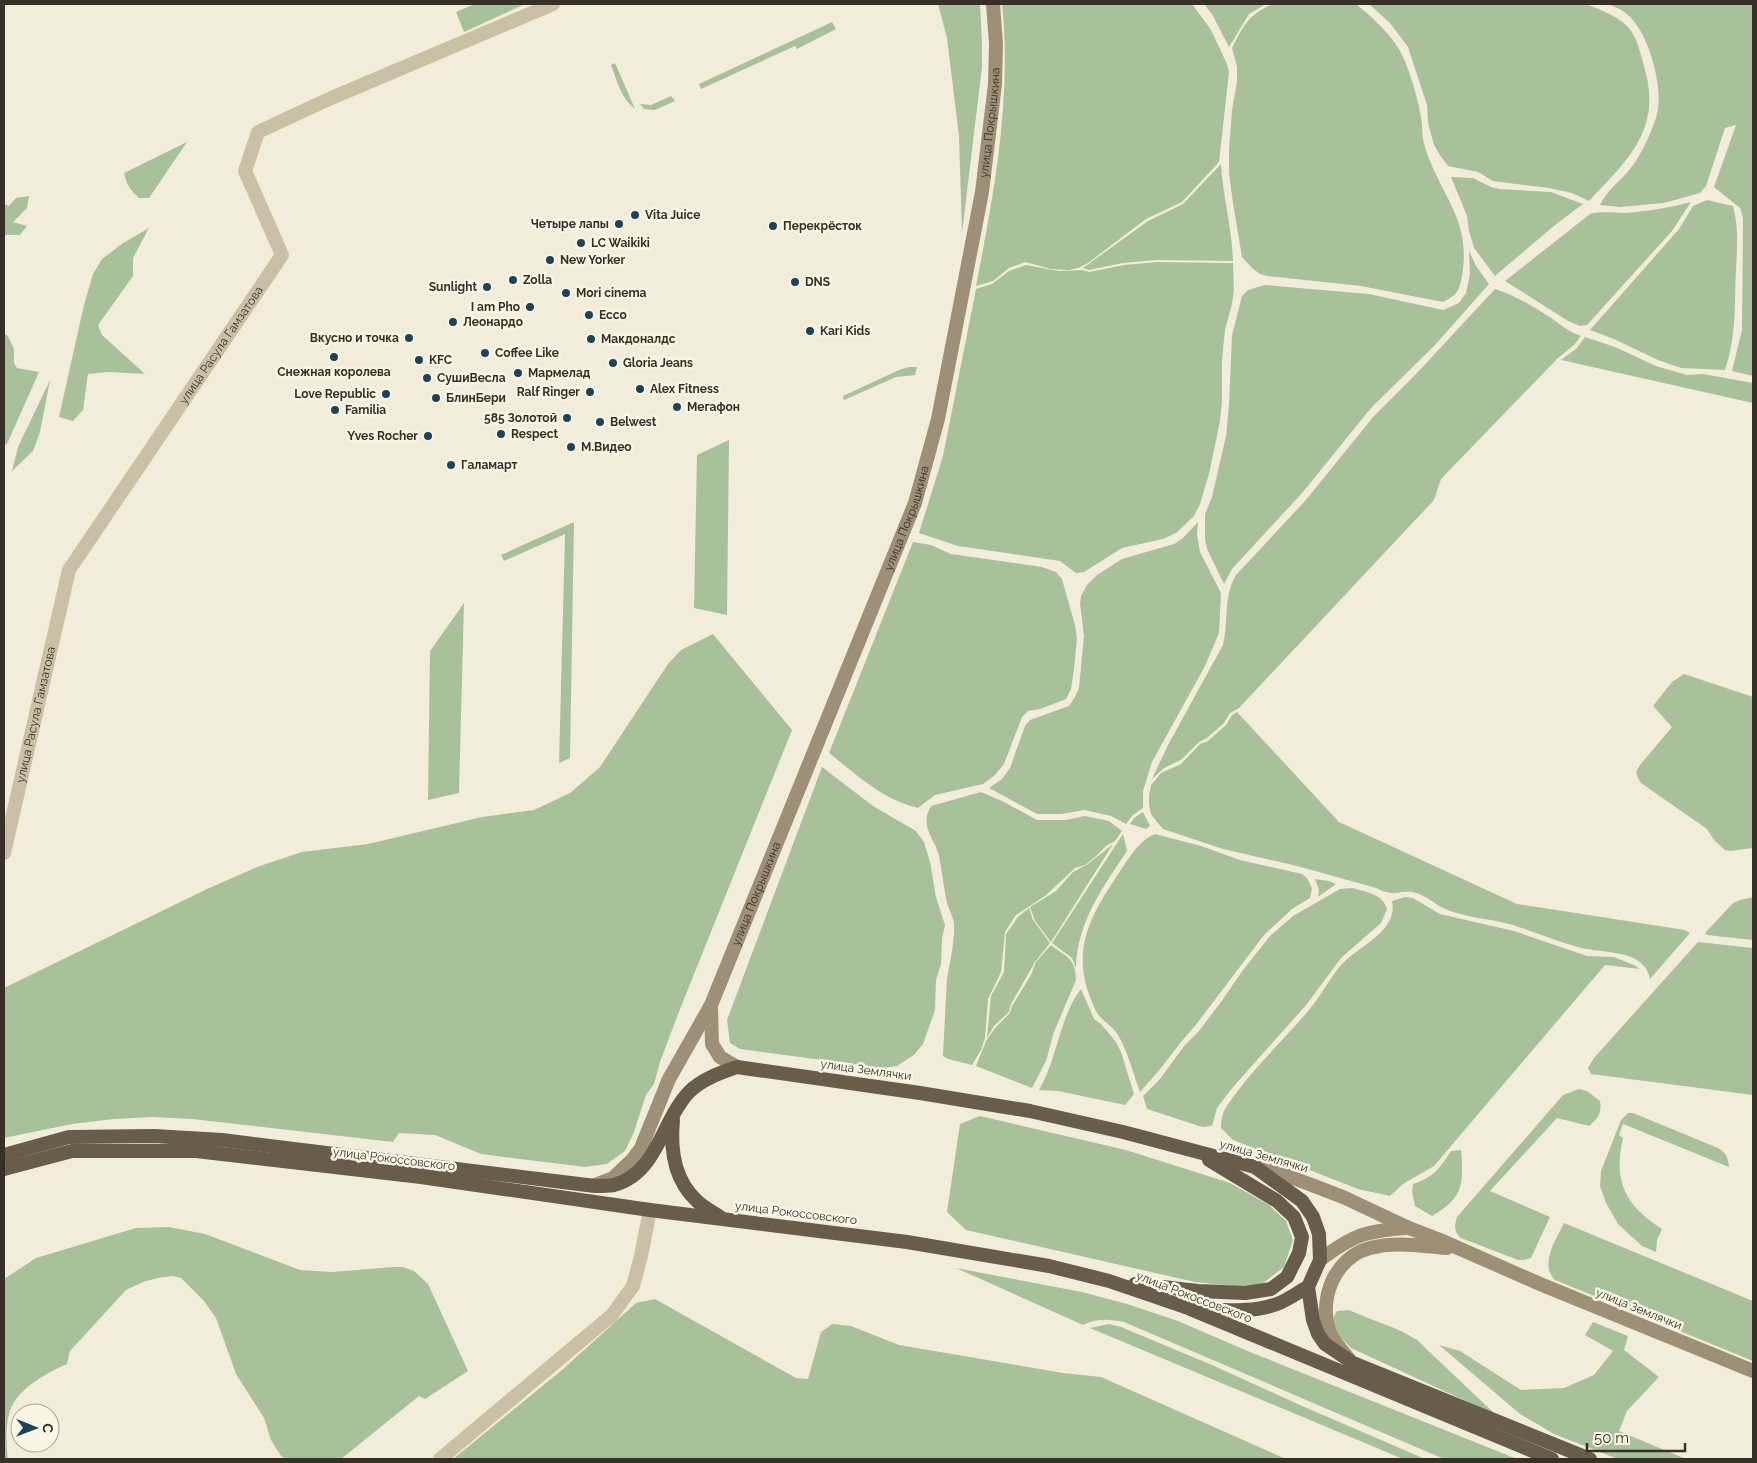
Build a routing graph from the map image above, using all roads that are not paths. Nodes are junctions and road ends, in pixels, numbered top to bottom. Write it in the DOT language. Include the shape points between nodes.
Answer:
graph roads {
  1 [pos="553,4"];
  2 [pos="993,4"];
  3 [pos="4,853"];
  4 [pos="711,1005"];
  5 [pos="737,1067"];
  6 [pos="673,1116"];
  7 [pos="1200,1154"];
  8 [pos="4,1155"];
  9 [pos="1255,1167"];
  10 [pos="4,1169"];
  11 [pos="594,1186"];
  12 [pos="650,1210"];
  13 [pos="723,1219"];
  14 [pos="1409,1228"];
  15 [pos="1460,1249"];
  16 [pos="1320,1260"];
  17 [pos="1109,1281"];
  18 [pos="1308,1287"];
  19 [pos="1188,1308"];
  20 [pos="1352,1363"];
  21 [pos="1753,1371"];
  22 [pos="440,1459"];
  23 [pos="1552,1459"];
  24 [pos="1590,1459"];
  1 -- 3 [label="street, улица Расула Гамзатова" via="258,132 245,171 282,255 69,570"];
  2 -- 4 [label="main road, улица Покрышкина" via="994,84 982,192 938,419 926,465 915,503"];
  4 -- 5 [label="main road" via="712,1044 720,1057"];
  4 -- 11 [label="main road, улица Покрышкина" via="669,1078 633,1159 613,1178"];
  5 -- 6 [label="highway, улица Рокоссовского" via="699,1084 689,1092"];
  5 -- 7 [label="highway, улица Землячки" via="1030,1111"];
  6 -- 11 [label="highway, улица Рокоссовского" via="651,1155 630,1179 613,1185"];
  6 -- 13 [label="highway" via="671,1143 681,1180 697,1201"];
  7 -- 9 [label="highway, улица Землячки"];
  7 -- 17 [label="highway" via="1277,1201 1294,1217 1302,1237 1299,1253 1287,1277 1271,1289 1244,1293"];
  8 -- 11 [label="highway, улица Рокоссовского" via="69,1137 154,1136 222,1140"];
  9 -- 14 [label="main road, улица Землячки" via="1343,1197"];
  9 -- 16 [label="highway" via="1302,1201 1319,1234"];
  10 -- 12 [label="highway, улица Рокоссовского" via="72,1152 196,1152 421,1177"];
  12 -- 13 [label="highway, улица Рокоссовского"];
  12 -- 22 [label="street" via="633,1286 612,1315"];
  13 -- 17 [label="highway, улица Рокоссовского" via="907,1242 1049,1266"];
  14 -- 15 [label="main road, улица Землячки"];
  14 -- 16 [label="main road" via="1360,1235"];
  15 -- 20 [label="main road" via="1386,1245 1368,1249 1340,1266 1332,1280 1327,1318 1331,1334"];
  15 -- 21 [label="main road, улица Землячки" via="1585,1304"];
  16 -- 18 [label="highway"];
  17 -- 19 [label="highway, улица Рокоссовского"];
  18 -- 19 [label="highway" via="1278,1304 1259,1308"];
  18 -- 20 [label="highway" via="1318,1334 1325,1344"];
  19 -- 23 [label="highway, улица Рокоссовского"];
  20 -- 24 [label="highway"];
}
